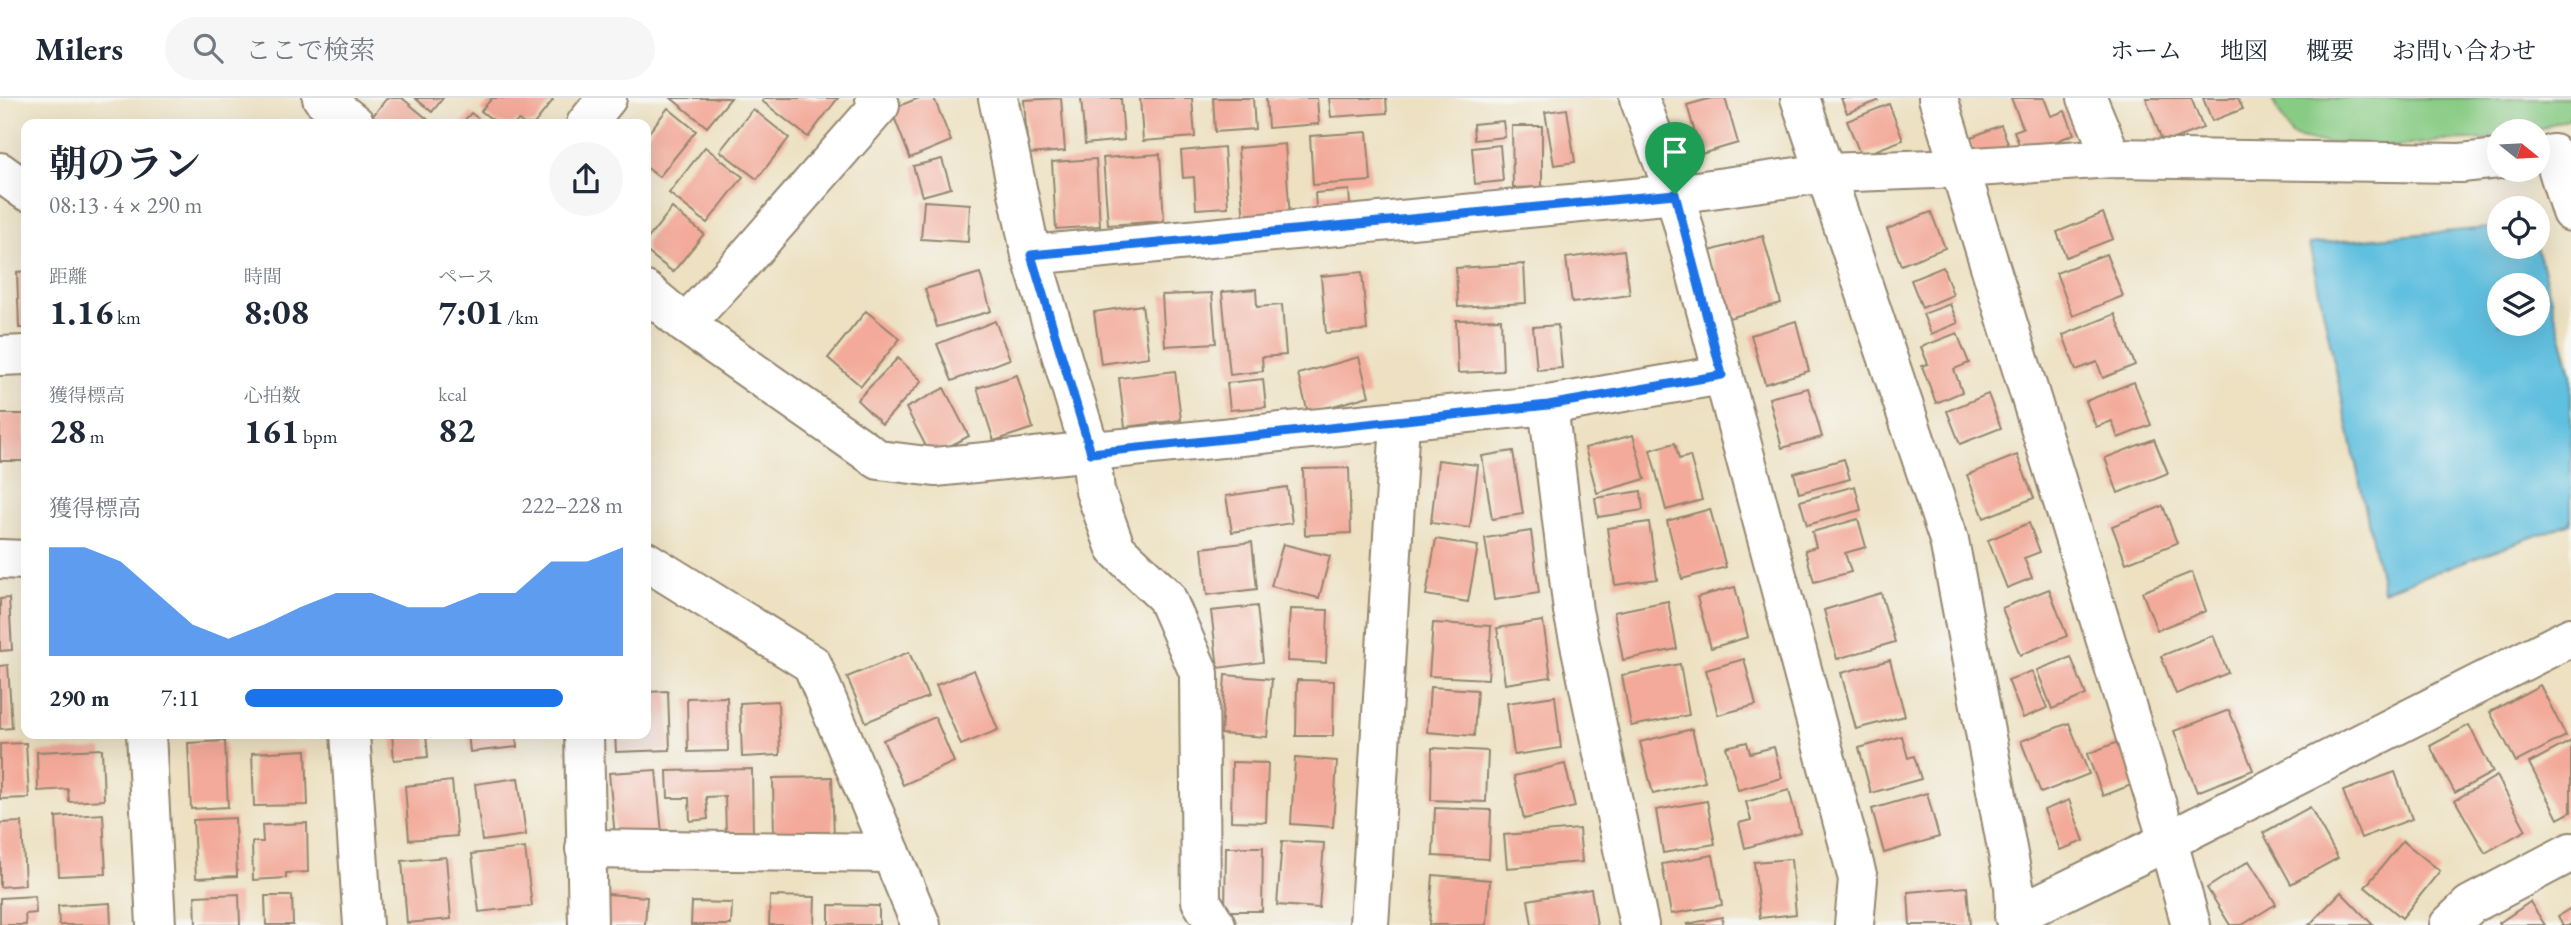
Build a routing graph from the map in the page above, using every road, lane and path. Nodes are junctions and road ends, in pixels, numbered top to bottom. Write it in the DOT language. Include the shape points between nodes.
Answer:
graph roads {
  1 [pos="607,98"];
  2 [pos="875,98"];
  3 [pos="998,98"];
  4 [pos="1639,98"];
  5 [pos="1800,98"];
  6 [pos="1938,98"];
  7 [pos="2087,98"];
  8 [pos="590,119"];
  9 [pos="2554,152"];
  10 [pos="2112,158"];
  11 [pos="2487,160"];
  12 [pos="1961,168"];
  13 [pos="0,172"];
  14 [pos="1826,173"];
  15 [pos="21,187"];
  16 [pos="1675,194"];
  17 [pos="2571,212"];
  18 [pos="1031,255"];
  19 [pos="651,295"];
  20 [pos="685,324"];
  21 [pos="21,355"];
  22 [pos="0,356"];
  23 [pos="1722,375"];
  24 [pos="1548,405"];
  25 [pos="1400,422"];
  26 [pos="1091,453"];
  27 [pos="0,559"];
  28 [pos="21,560"];
  29 [pos="651,564"];
  30 [pos="2567,646"];
  31 [pos="146,739"];
  32 [pos="350,739"];
  33 [pos="584,739"];
  34 [pos="2168,841"];
  35 [pos="586,849"];
  36 [pos="2571,852"];
  37 [pos="891,853"];
  38 [pos="2015,921"];
  39 [pos="156,925"];
  40 [pos="363,925"];
  41 [pos="588,925"];
  42 [pos="921,925"];
  43 [pos="1216,925"];
  44 [pos="1360,925"];
  45 [pos="1370,925"];
  46 [pos="1639,925"];
  47 [pos="1854,925"];
  48 [pos="2191,925"];
  49 [pos="2449,925"];
  1 -- 8 [label="street"];
  2 -- 20 [label="street" via="880,104"];
  3 -- 18 [label="street"];
  4 -- 16 [label="street"];
  5 -- 14 [label="street"];
  6 -- 12 [label="street"];
  7 -- 10 [label="street"];
  9 -- 17 [label="street"];
  10 -- 11 [label="street"];
  10 -- 12 [label="street"];
  12 -- 14 [label="street"];
  12 -- 34 [label="street"];
  13 -- 15 [label="street"];
  14 -- 16 [label="street"];
  14 -- 38 [label="street" via="1949,540 2014,886"];
  16 -- 18 [label="street"];
  16 -- 23 [label="street"];
  18 -- 26 [label="street"];
  19 -- 20 [label="street"];
  20 -- 26 [label="street" via="878,460 935,467"];
  21 -- 22 [label="street"];
  23 -- 24 [label="street"];
  23 -- 47 [label="street" via="1858,879"];
  24 -- 25 [label="street"];
  24 -- 46 [label="street" via="1573,611"];
  25 -- 26 [label="street"];
  25 -- 45 [label="street"];
  26 -- 43 [label="street" via="1095,491 1116,549 1166,597 1199,673 1201,901"];
  27 -- 28 [label="street"];
  29 -- 37 [label="street" via="812,664"];
  30 -- 34 [label="street"];
  31 -- 39 [label="street"];
  32 -- 40 [label="street"];
  33 -- 35 [label="street"];
  34 -- 38 [label="street"];
  34 -- 48 [label="street"];
  35 -- 37 [label="street"];
  35 -- 41 [label="street"];
  36 -- 49 [label="street" via="2470,905"];
  37 -- 42 [label="street"];
  44 -- 45 [label="street"];
}
